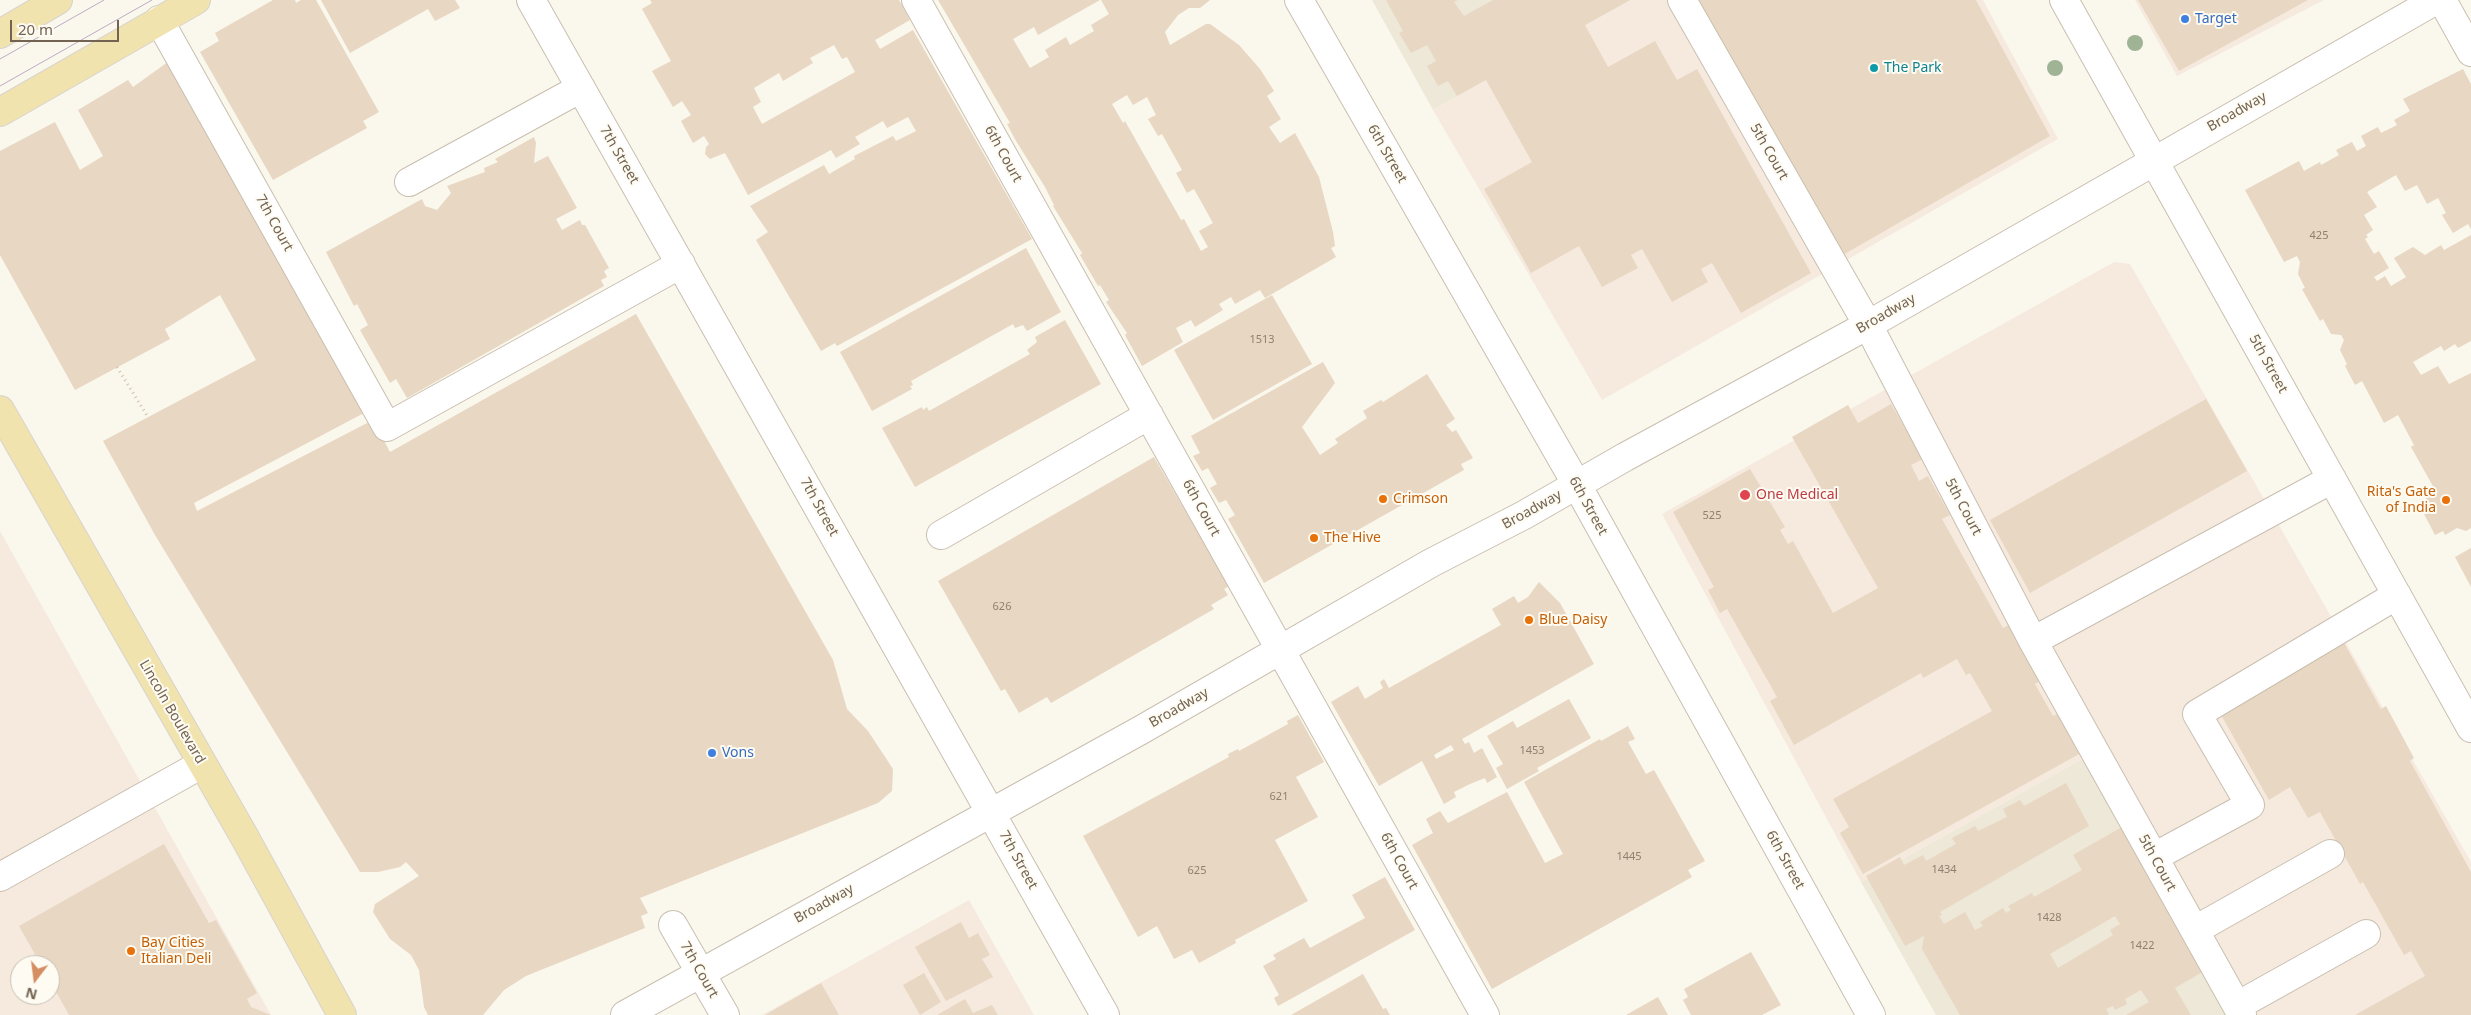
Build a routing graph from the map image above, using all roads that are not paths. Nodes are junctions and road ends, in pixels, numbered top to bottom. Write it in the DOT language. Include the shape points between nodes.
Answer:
graph roads {
  1 [pos="58,0"];
  2 [pos="196,0"];
  3 [pos="531,0"];
  4 [pos="916,0"];
  5 [pos="1299,0"];
  6 [pos="1682,0"];
  7 [pos="2064,0"];
  8 [pos="2436,0"];
  9 [pos="2442,0"];
  10 [pos="159,20"];
  11 [pos="0,34"];
  12 [pos="2471,52"];
  13 [pos="581,88"];
  14 [pos="0,112"];
  15 [pos="2154,160"];
  16 [pos="409,182"];
  17 [pos="681,264"];
  18 [pos="1868,325"];
  19 [pos="0,410"];
  20 [pos="1149,415"];
  21 [pos="2332,479"];
  22 [pos="1577,485"];
  23 [pos="941,535"];
  24 [pos="2397,595"];
  25 [pos="2033,641"];
  26 [pos="1281,650"];
  27 [pos="2471,728"];
  28 [pos="202,764"];
  29 [pos="992,813"];
  30 [pos="2330,854"];
  31 [pos="2154,857"];
  32 [pos="0,876"];
  33 [pos="673,925"];
  34 [pos="2195,930"];
  35 [pos="2366,934"];
  36 [pos="702,971"];
  37 [pos="2239,1010"];
  38 [pos="342,1015"];
  39 [pos="625,1015"];
  40 [pos="725,1015"];
  41 [pos="1105,1015"];
  42 [pos="1485,1015"];
  43 [pos="1871,1015"];
  1 -- 11 [label="main road"];
  2 -- 10 [label="main road"];
  3 -- 13 [label="street, 7th Street"];
  4 -- 20 [label="street, 6th Court"];
  5 -- 22 [label="street, 6th Street"];
  6 -- 18 [label="street, 5th Court"];
  7 -- 15 [label="street, 5th Street"];
  8 -- 15 [label="street, Broadway"];
  9 -- 12 [label="street"];
  10 -- 14 [label="main road"];
  10 -- 17 [label="street, 7th Court" via="388,427"];
  13 -- 16 [label="street"];
  13 -- 17 [label="street, 7th Street"];
  15 -- 18 [label="street, Broadway"];
  15 -- 21 [label="street, 5th Street"];
  17 -- 29 [label="street, 7th Street"];
  18 -- 22 [label="street, Broadway"];
  18 -- 25 [label="street, 5th Court"];
  19 -- 28 [label="main road, Lincoln Boulevard"];
  20 -- 23 [label="street"];
  20 -- 26 [label="street, 6th Court"];
  21 -- 24 [label="street, 5th Street"];
  21 -- 25 [label="street"];
  22 -- 26 [label="street, Broadway" via="1431,563"];
  22 -- 43 [label="street, 6th Street"];
  24 -- 27 [label="street, 5th Street"];
  24 -- 31 [label="street" via="2197,714 2250,805"];
  25 -- 31 [label="street, 5th Court"];
  26 -- 29 [label="street, Broadway"];
  26 -- 42 [label="street, 6th Court"];
  28 -- 32 [label="street"];
  28 -- 38 [label="main road, Lincoln Boulevard"];
  29 -- 36 [label="street, Broadway"];
  29 -- 41 [label="street, 7th Street"];
  30 -- 34 [label="street"];
  31 -- 34 [label="street, 5th Court"];
  33 -- 36 [label="street, 7th Court"];
  34 -- 37 [label="street, 5th Court"];
  35 -- 37 [label="street"];
  36 -- 39 [label="street, Broadway"];
  36 -- 40 [label="street, 7th Court"];
}
